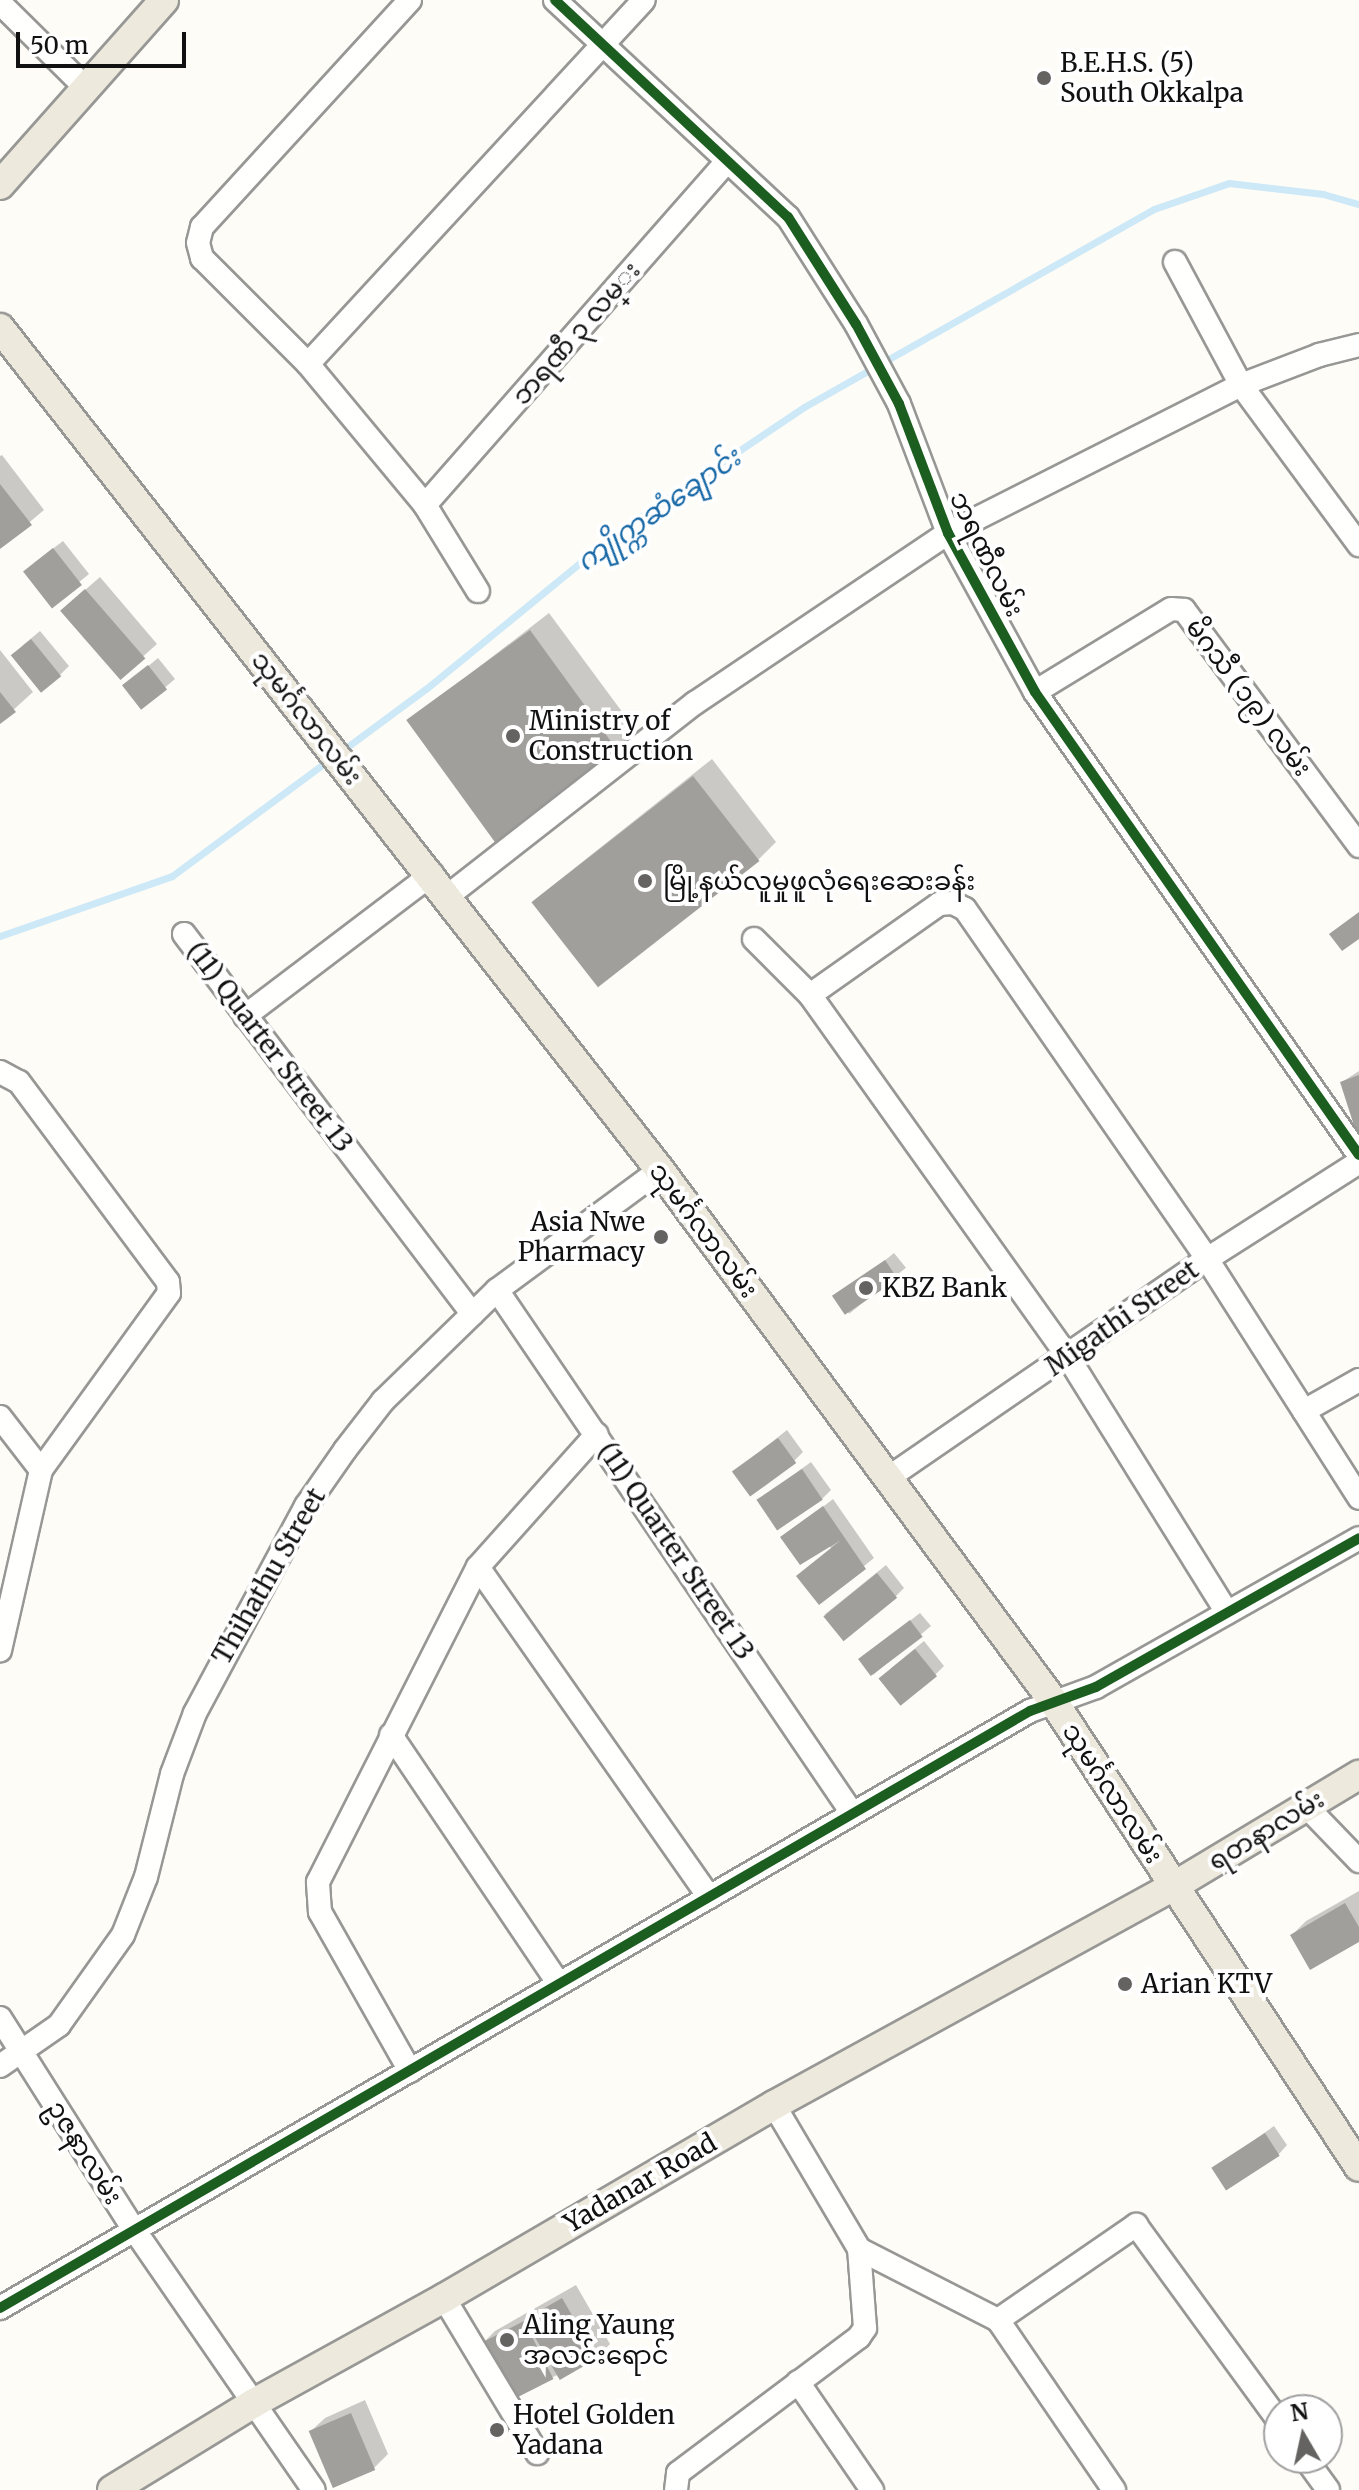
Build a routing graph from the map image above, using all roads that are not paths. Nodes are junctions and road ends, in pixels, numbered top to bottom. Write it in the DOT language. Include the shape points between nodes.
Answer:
graph roads {
  1 [pos="164,0"];
  2 [pos="410,0"];
  3 [pos="555,0"];
  4 [pos="644,0"];
  5 [pos="0,3"];
  6 [pos="604,45"];
  7 [pos="86,88"];
  8 [pos="727,161"];
  9 [pos="0,185"];
  10 [pos="1175,262"];
  11 [pos="0,328"];
  12 [pos="1359,345"];
  13 [pos="308,364"];
  14 [pos="1241,385"];
  15 [pos="425,505"];
  16 [pos="948,533"];
  17 [pos="1359,545"];
  18 [pos="478,591"];
  19 [pos="1035,692"];
  20 [pos="1359,846"];
  21 [pos="441,885"];
  22 [pos="184,934"];
  23 [pos="754,939"];
  24 [pos="810,995"];
  25 [pos="245,1016"];
  26 [pos="0,1072"];
  27 [pos="1359,1155"];
  28 [pos="1359,1162"];
  29 [pos="660,1170"];
  30 [pos="1207,1259"];
  31 [pos="497,1290"];
  32 [pos="472,1314"];
  33 [pos="1068,1357"];
  34 [pos="1359,1380"];
  35 [pos="1304,1411"];
  36 [pos="0,1417"];
  37 [pos="597,1434"];
  38 [pos="41,1470"];
  39 [pos="888,1478"];
  40 [pos="1359,1498"];
  41 [pos="1359,1538"];
  42 [pos="478,1567"];
  43 [pos="1227,1612"];
  44 [pos="1,1645"];
  45 [pos="1053,1701"];
  46 [pos="391,1735"];
  47 [pos="1359,1775"];
  48 [pos="1305,1805"];
  49 [pos="852,1813"];
  50 [pos="1359,1861"];
  51 [pos="1174,1886"];
  52 [pos="709,1897"];
  53 [pos="558,1983"];
  54 [pos="0,2018"];
  55 [pos="21,2051"];
  56 [pos="0,2066"];
  57 [pos="410,2071"];
  58 [pos="774,2105"];
  59 [pos="1359,2167"];
  60 [pos="133,2228"];
  61 [pos="859,2249"];
  62 [pos="444,2298"];
  63 [pos="0,2308"];
  64 [pos="998,2320"];
  65 [pos="798,2382"];
  66 [pos="1263,2399"];
  67 [pos="254,2403"];
  68 [pos="537,2453"];
  69 [pos="112,2490"];
  70 [pos="314,2490"];
  71 [pos="676,2490"];
  72 [pos="872,2490"];
  73 [pos="1114,2490"];
  1 -- 7 [label="main road"];
  2 -- 13 [label="street" via="202,227 202,258"];
  3 -- 6 [label="street, ဘရဏီလမ်း"];
  4 -- 6 [label="street"];
  5 -- 7 [label="street"];
  6 -- 8 [label="street, ဘရဏီလမ်း"];
  6 -- 13 [label="street"];
  7 -- 9 [label="main road"];
  8 -- 15 [label="street, ဘရဏီ ၃ လမ္း"];
  8 -- 16 [label="street, ဘရဏီလမ်း" via="788,217 856,324 899,404"];
  10 -- 14 [label="street"];
  11 -- 21 [label="main road, သုမင်္ဂလာလမ်း"];
  12 -- 14 [label="street"];
  13 -- 15 [label="street"];
  14 -- 16 [label="street"];
  14 -- 17 [label="street"];
  15 -- 18 [label="street"];
  16 -- 19 [label="street, ဘရဏီလမ်း"];
  16 -- 21 [label="street" via="695,703"];
  19 -- 20 [label="street, မိဂသီ (၁၉) လမ်း" via="1171,609 1184,610"];
  19 -- 27 [label="street, ဘရဏီလမ်း"];
  21 -- 25 [label="street"];
  21 -- 29 [label="main road, သုမင်္ဂလာလမ်း"];
  22 -- 25 [label="street, (11) Quarter Street 13"];
  23 -- 24 [label="street"];
  24 -- 30 [label="street" via="939,904 965,909"];
  24 -- 33 [label="street"];
  25 -- 32 [label="street, (11) Quarter Street 13"];
  26 -- 38 [label="street" via="19,1082 168,1282 169,1293"];
  28 -- 30 [label="street, Migathi Street"];
  29 -- 31 [label="street, Thihathu Street"];
  29 -- 39 [label="main road, သုမင်္ဂလာလမ်း"];
  30 -- 33 [label="street, Migathi Street"];
  30 -- 35 [label="street"];
  31 -- 32 [label="street, Thihathu Street"];
  31 -- 37 [label="street, (11) Quarter Street 13"];
  32 -- 55 [label="street, Thihathu Street" via="383,1401 306,1506 195,1713 123,1935 59,2025"];
  33 -- 39 [label="street, Migathi Street"];
  33 -- 43 [label="street"];
  34 -- 35 [label="street"];
  35 -- 40 [label="street"];
  36 -- 38 [label="street"];
  37 -- 42 [label="street"];
  37 -- 49 [label="street, (11) Quarter Street 13"];
  38 -- 44 [label="street"];
  39 -- 45 [label="main road, သုမင်္ဂလာလမ်း"];
  41 -- 43 [label="street"];
  42 -- 46 [label="street"];
  42 -- 52 [label="street"];
  43 -- 45 [label="street" via="1096,1687"];
  45 -- 49 [label="street"];
  45 -- 51 [label="main road, သုမင်္ဂလာလမ်း"];
  46 -- 53 [label="street"];
  46 -- 57 [label="street" via="315,1896"];
  47 -- 48 [label="main road, ရတနာလမ်း"];
  48 -- 50 [label="street"];
  48 -- 51 [label="main road, ရတနာလမ်း"];
  49 -- 52 [label="street"];
  51 -- 58 [label="main road, Yadanar Road"];
  51 -- 59 [label="main road, သုမင်္ဂလာလမ်း"];
  52 -- 53 [label="street"];
  53 -- 57 [label="street"];
  54 -- 55 [label="street, ဥဇနာလမ်း"];
  55 -- 56 [label="street, Thihathu Street"];
  55 -- 60 [label="street, ဥဇနာလမ်း"];
  57 -- 60 [label="street"];
  58 -- 61 [label="street"];
  58 -- 62 [label="main road, Yadanar Road"];
  60 -- 63 [label="street"];
  60 -- 67 [label="street, ဥဇနာလမ်း"];
  61 -- 64 [label="street"];
  61 -- 65 [label="street" via="865,2328"];
  62 -- 67 [label="main road, Yadanar Road"];
  62 -- 68 [label="street"];
  64 -- 66 [label="street" via="1136,2225"];
  64 -- 73 [label="street"];
  65 -- 71 [label="street" via="678,2473"];
  65 -- 72 [label="street"];
  67 -- 69 [label="main road, Yadanar Road"];
  67 -- 70 [label="street, ဥဇနာလမ်း"];
}
